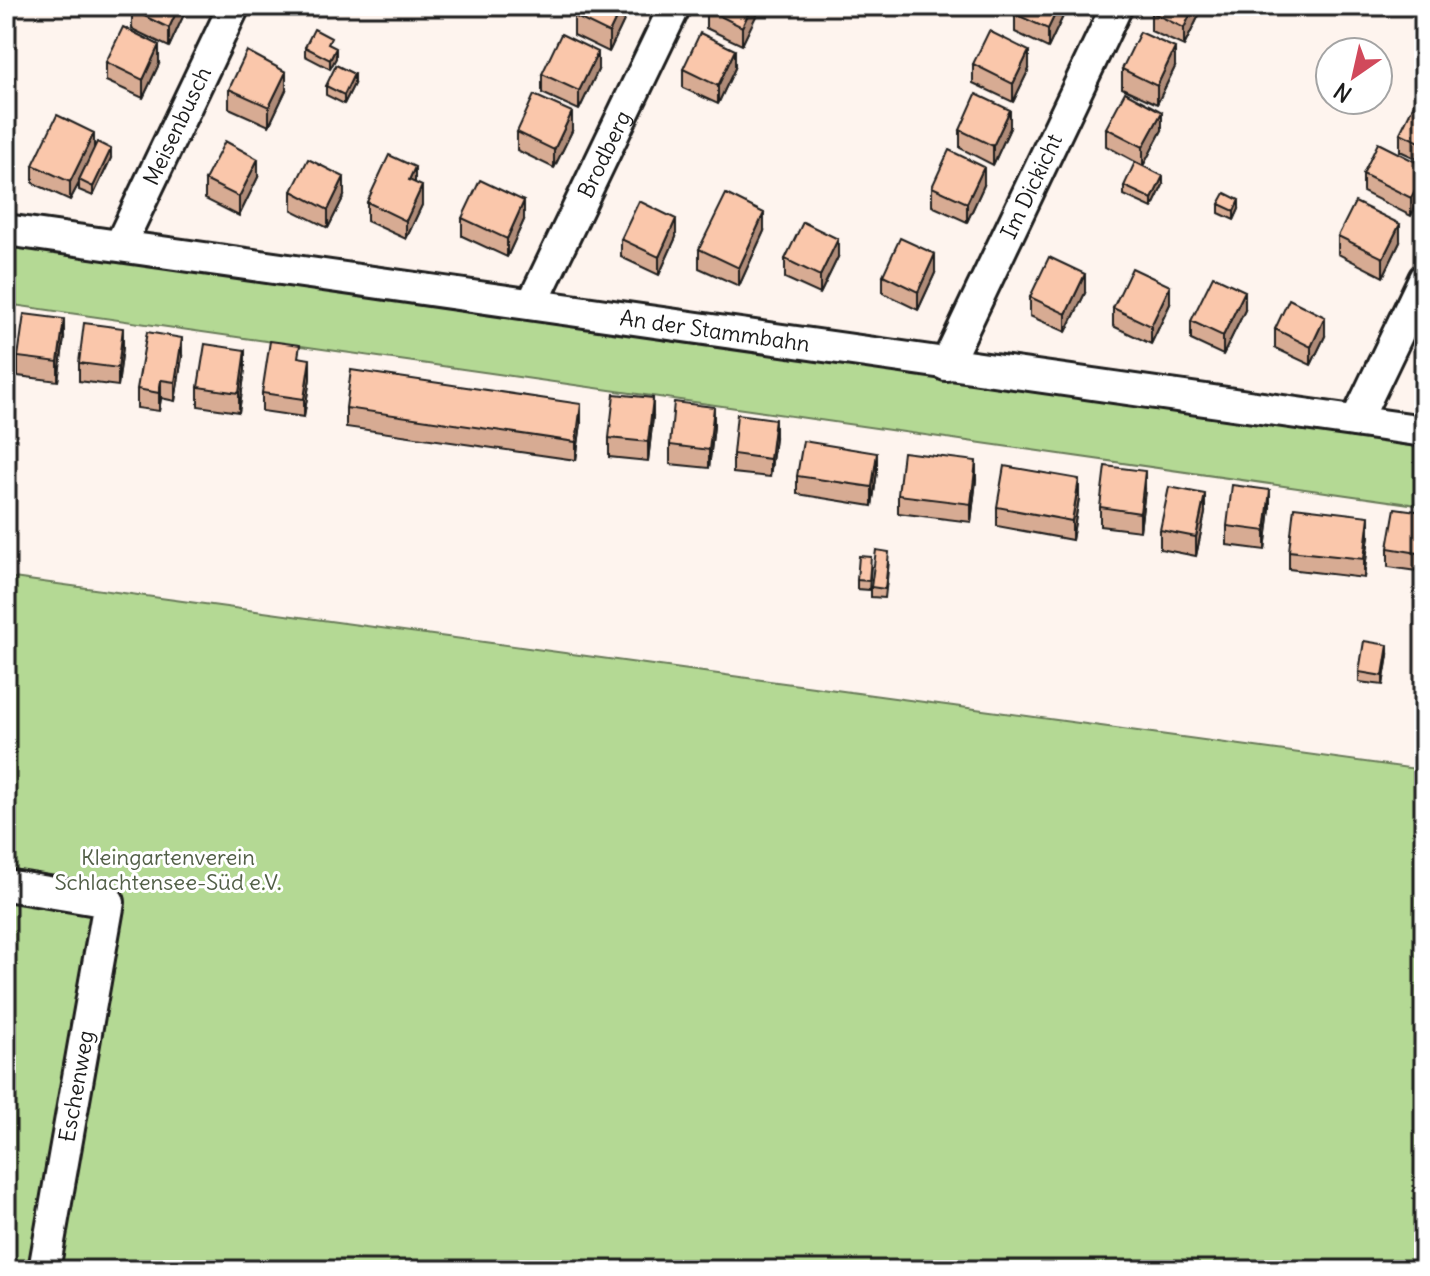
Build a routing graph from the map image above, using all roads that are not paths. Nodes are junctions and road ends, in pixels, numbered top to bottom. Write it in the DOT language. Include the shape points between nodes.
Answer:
graph roads {
  1 [pos="234,6"];
  2 [pos="675,6"];
  3 [pos="1117,6"];
  4 [pos="6,230"];
  5 [pos="120,245"];
  6 [pos="1424,279"];
  7 [pos="533,302"];
  8 [pos="946,365"];
  9 [pos="1356,421"];
  10 [pos="1424,431"];
  11 [pos="6,885"];
  12 [pos="44,1270"];
  1 -- 5 [label="street, Meisenbusch"];
  2 -- 7 [label="street, Brodberg"];
  3 -- 8 [label="street, Im Dickicht"];
  4 -- 5 [label="street, An der Stammbahn"];
  5 -- 7 [label="street, An der Stammbahn"];
  6 -- 9 [label="street"];
  7 -- 8 [label="street, An der Stammbahn"];
  8 -- 9 [label="street, An der Stammbahn"];
  9 -- 10 [label="street, An der Stammbahn"];
  11 -- 12 [label="street, Eschenweg" via="109,902"];
}
